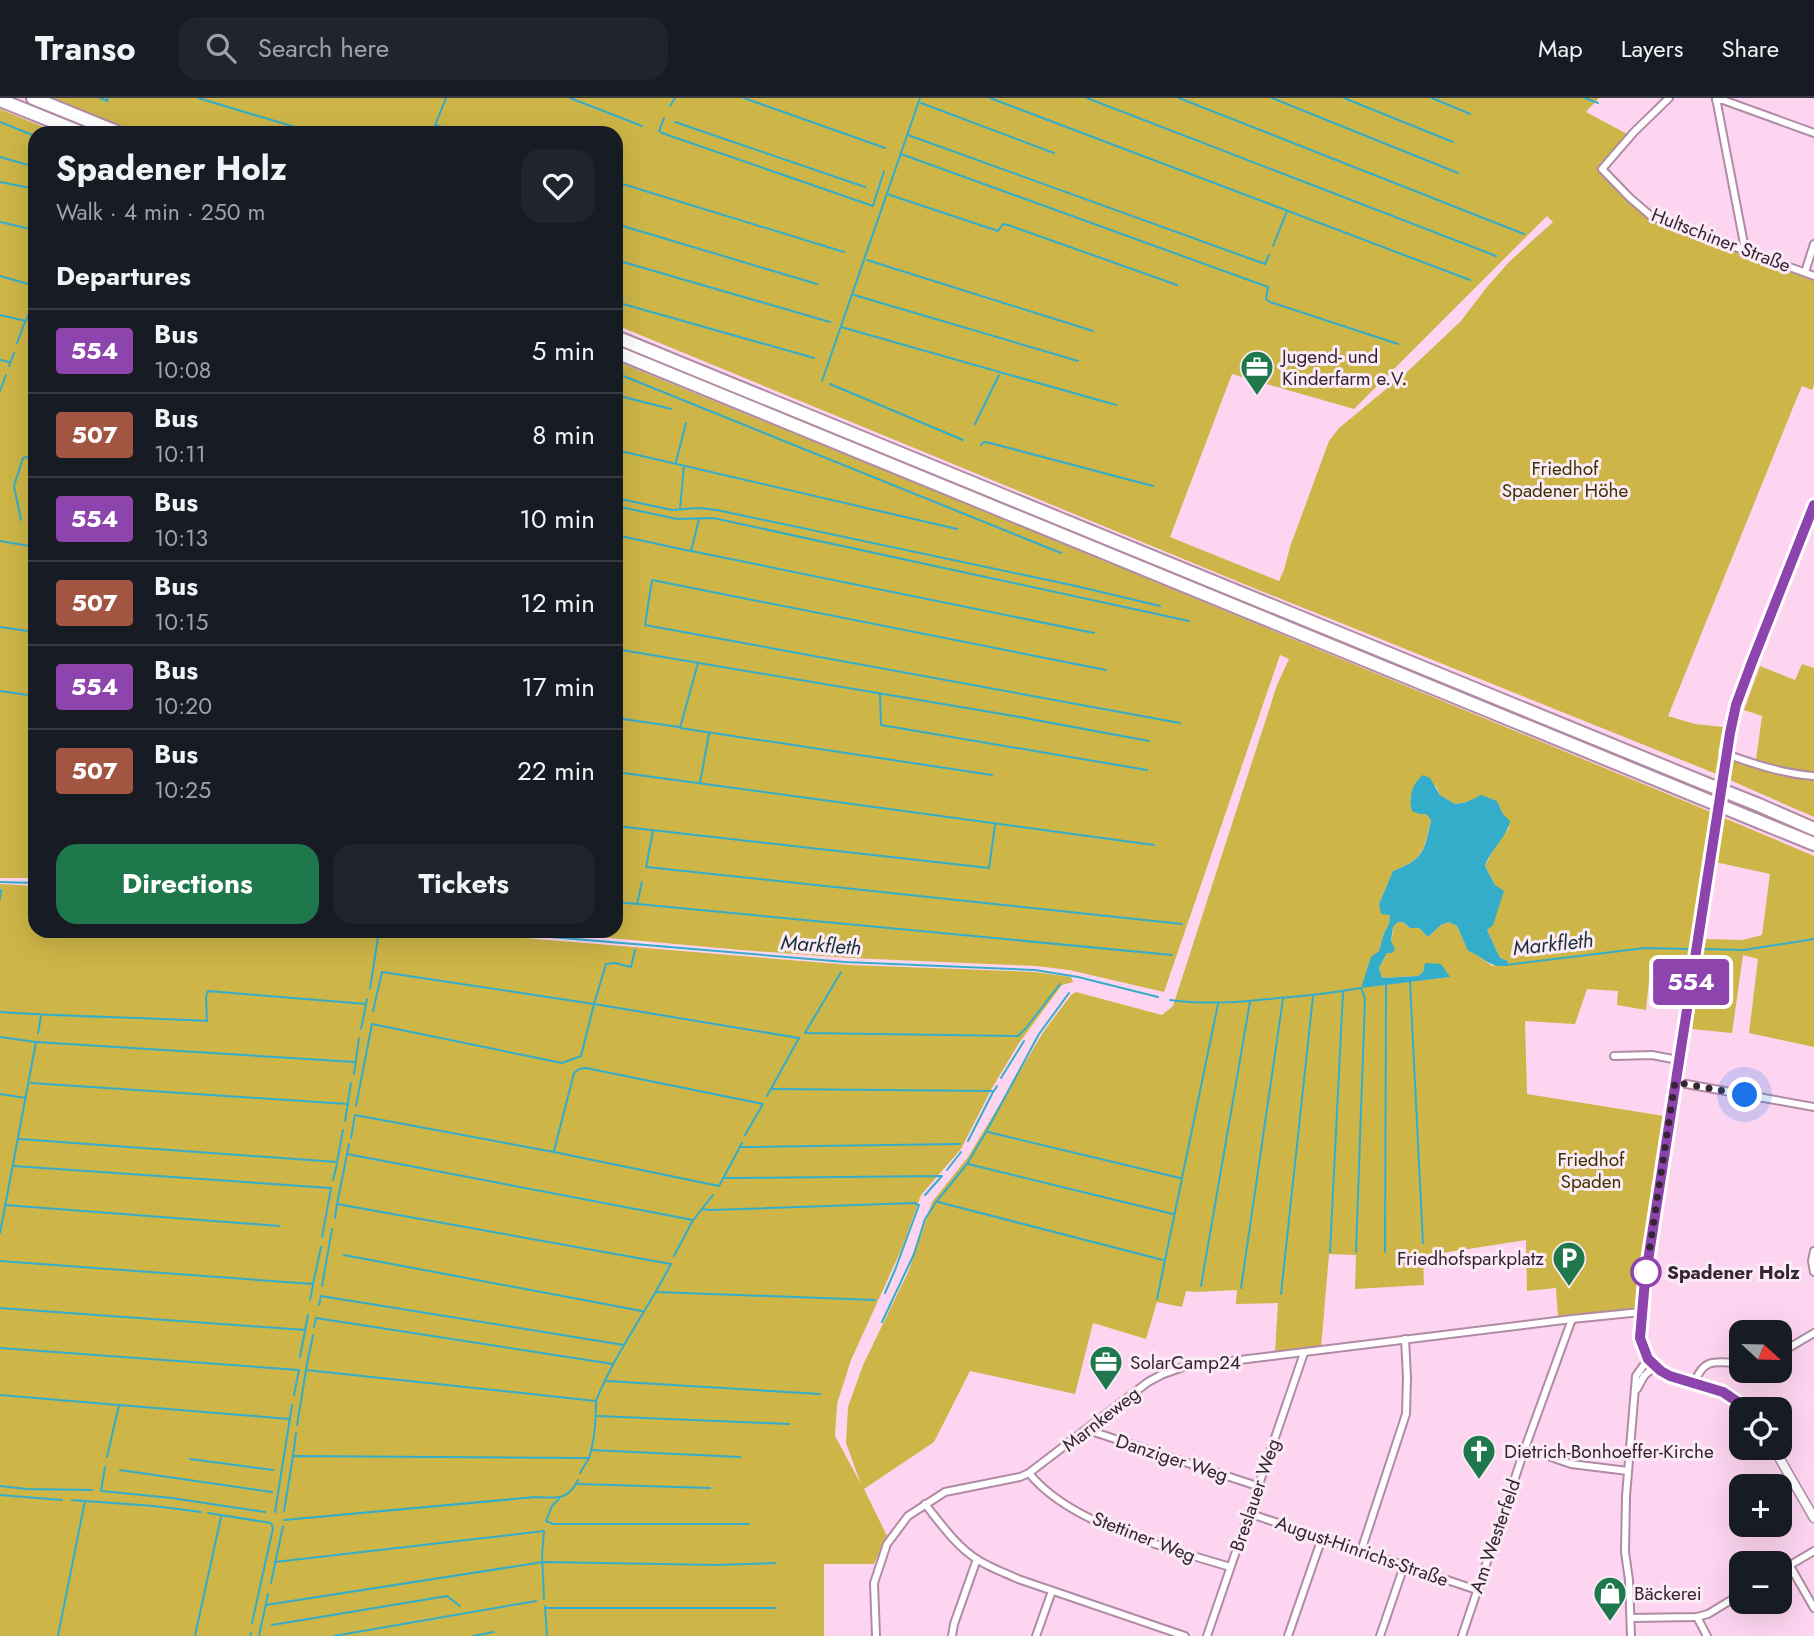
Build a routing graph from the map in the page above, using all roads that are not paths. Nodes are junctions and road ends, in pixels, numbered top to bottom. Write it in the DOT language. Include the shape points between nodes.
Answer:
graph roads {
  1 [pos="33,98"];
  2 [pos="1669,98"];
  3 [pos="1716,99"];
  4 [pos="0,100"];
  5 [pos="65,126"];
  6 [pos="102,126"];
  7 [pos="1814,133"];
  8 [pos="1814,244"];
  9 [pos="1742,249"];
  10 [pos="1805,272"];
  11 [pos="1814,276"];
  12 [pos="623,340"];
  13 [pos="623,355"];
  14 [pos="1814,504"];
  15 [pos="1726,754"];
  16 [pos="1814,776"];
  17 [pos="1814,829"];
  18 [pos="1814,844"];
  19 [pos="1614,1056"];
  20 [pos="1678,1060"];
  21 [pos="1675,1082"];
  22 [pos="1814,1107"];
  23 [pos="1814,1251"];
  24 [pos="1814,1272"];
  25 [pos="1641,1312"];
  26 [pos="1572,1319"];
  27 [pos="1814,1333"];
  28 [pos="1405,1339"];
  29 [pos="1792,1346"];
  30 [pos="1304,1353"];
  31 [pos="1648,1359"];
  32 [pos="1729,1363"];
  33 [pos="1655,1366"];
  34 [pos="1695,1382"];
  35 [pos="1634,1394"];
  36 [pos="1730,1397"];
  37 [pos="1088,1430"];
  38 [pos="1525,1448"];
  39 [pos="1781,1460"];
  40 [pos="1628,1471"];
  41 [pos="1029,1473"];
  42 [pos="1257,1486"];
  43 [pos="925,1504"];
  44 [pos="1248,1513"];
  45 [pos="1814,1518"];
  46 [pos="1322,1538"];
  47 [pos="1361,1551"];
  48 [pos="1814,1551"];
  49 [pos="977,1559"];
  50 [pos="1792,1565"];
  51 [pos="1404,1566"];
  52 [pos="1230,1567"];
  53 [pos="1792,1570"];
  54 [pos="1477,1590"];
  55 [pos="1052,1591"];
  56 [pos="1729,1601"];
  57 [pos="1814,1608"];
  58 [pos="1697,1617"];
  59 [pos="1631,1618"];
  60 [pos="876,1636"];
  61 [pos="952,1636"];
  62 [pos="1036,1636"];
  63 [pos="1185,1636"];
  64 [pos="1207,1636"];
  65 [pos="1288,1636"];
  66 [pos="1380,1636"];
  67 [pos="1462,1636"];
  68 [pos="1631,1636"];
  69 [pos="1707,1636"];
  1 -- 6 [label="highway"];
  2 -- 9 [label="street, Hultschiner Straße" via="1602,169 1651,216"];
  3 -- 7 [label="street"];
  3 -- 9 [label="street"];
  4 -- 5 [label="highway"];
  8 -- 10 [label="street"];
  9 -- 10 [label="street, Hultschiner Straße"];
  10 -- 11 [label="street, Hultschiner Straße"];
  12 -- 17 [label="highway, bridge"];
  13 -- 18 [label="highway, bridge"];
  14 -- 15 [label="street" via="1736,705"];
  15 -- 16 [label="street"];
  15 -- 20 [label="street"];
  19 -- 20 [label="street"];
  20 -- 21 [label="street"];
  21 -- 22 [label="street"];
  21 -- 25 [label="street"];
  23 -- 24 [label="street"];
  25 -- 26 [label="street, Marnkeweg"];
  25 -- 31 [label="street" via="1640,1338"];
  26 -- 28 [label="street, Marnkeweg"];
  26 -- 38 [label="street, Am Westerfeld"];
  27 -- 29 [label="street"];
  28 -- 30 [label="street, Marnkeweg"];
  28 -- 47 [label="street" via="1406,1414"];
  30 -- 37 [label="street, Marnkeweg" via="1170,1371 1148,1382"];
  30 -- 42 [label="street, Breslauer Weg"];
  31 -- 33 [label="street"];
  31 -- 35 [label="street" via="1636,1376"];
  32 -- 34 [label="street" via="1709,1362"];
  33 -- 34 [label="street" via="1670,1376"];
  33 -- 35 [label="street"];
  34 -- 36 [label="street"];
  35 -- 40 [label="street"];
  37 -- 41 [label="street, Marnkeweg"];
  37 -- 42 [label="street, Danziger Weg"];
  38 -- 40 [label="street" via="1572,1464"];
  38 -- 54 [label="street, Am Westerfeld"];
  39 -- 45 [label="street"];
  40 -- 59 [label="street" via="1625,1532"];
  41 -- 43 [label="street, Marnkeweg" via="945,1492"];
  41 -- 52 [label="street, Stettiner Weg" via="1062,1503 1116,1530"];
  42 -- 44 [label="street, Breslauer Weg"];
  43 -- 49 [label="street" via="958,1544"];
  43 -- 60 [label="street, Marnkeweg" via="895,1531 878,1567 874,1583"];
  44 -- 46 [label="street, August-Hinrichs-Straße"];
  44 -- 52 [label="street, Breslauer Weg"];
  46 -- 47 [label="street, August-Hinrichs-Straße"];
  46 -- 65 [label="street"];
  47 -- 51 [label="street, August-Hinrichs-Straße"];
  48 -- 50 [label="street"];
  49 -- 55 [label="street"];
  49 -- 61 [label="street"];
  51 -- 54 [label="street, August-Hinrichs-Straße"];
  51 -- 66 [label="street"];
  52 -- 64 [label="street, Breslauer Weg"];
  53 -- 57 [label="street"];
  54 -- 67 [label="street, Am Westerfeld"];
  55 -- 62 [label="street"];
  55 -- 63 [label="street"];
  56 -- 58 [label="street"];
  58 -- 59 [label="street"];
  58 -- 69 [label="street"];
  59 -- 68 [label="street"];
}
